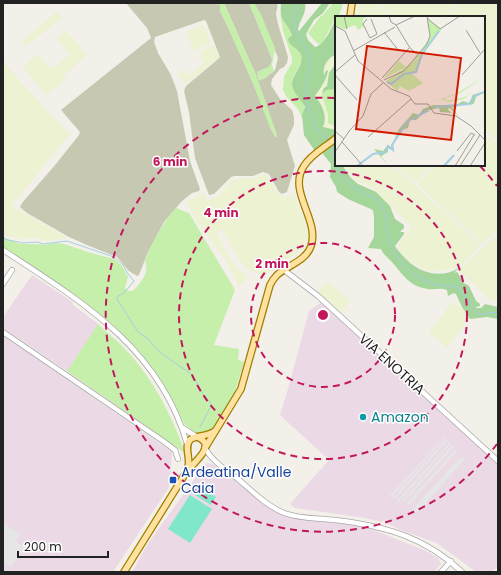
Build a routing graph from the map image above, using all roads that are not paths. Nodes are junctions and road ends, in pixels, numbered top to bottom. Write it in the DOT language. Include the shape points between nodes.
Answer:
graph roads {
  1 [pos="352,3"];
  2 [pos="350,16"];
  3 [pos="334,139"];
  4 [pos="3,250"];
  5 [pos="12,270"];
  6 [pos="284,270"];
  7 [pos="3,284"];
  8 [pos="3,332"];
  9 [pos="182,427"];
  10 [pos="216,430"];
  11 [pos="197,437"];
  12 [pos="187,444"];
  13 [pos="205,448"];
  14 [pos="189,455"];
  15 [pos="201,457"];
  16 [pos="178,459"];
  17 [pos="212,459"];
  18 [pos="498,461"];
  19 [pos="187,471"];
  20 [pos="450,561"];
  21 [pos="124,572"];
  22 [pos="441,572"];
  23 [pos="462,572"];
  1 -- 2 [label="main road"];
  3 -- 6 [label="main road" via="305,164 300,176 302,198 312,230 311,246 305,256"];
  4 -- 9 [label="street" via="68,293 118,333 141,358 162,388"];
  5 -- 7 [label="street"];
  6 -- 10 [label="main road" via="269,287 241,389"];
  6 -- 18 [label="street, VIA ENOTRIA" via="318,296"];
  8 -- 16 [label="street" via="175,450"];
  9 -- 11 [label="street"];
  9 -- 12 [label="street"];
  10 -- 11 [label="main road" via="207,436"];
  10 -- 13 [label="main road"];
  11 -- 12 [label="main road" via="192,438"];
  11 -- 13 [label="main road" via="202,440"];
  12 -- 14 [label="main road"];
  13 -- 15 [label="main road"];
  13 -- 17 [label="street"];
  14 -- 15 [label="main road" via="194,458"];
  14 -- 19 [label="main road"];
  15 -- 17 [label="street"];
  15 -- 19 [label="main road"];
  17 -- 20 [label="street" via="263,500 285,513 390,530 422,543"];
  19 -- 21 [label="main road"];
  20 -- 22 [label="street"];
  20 -- 23 [label="street"];
}
